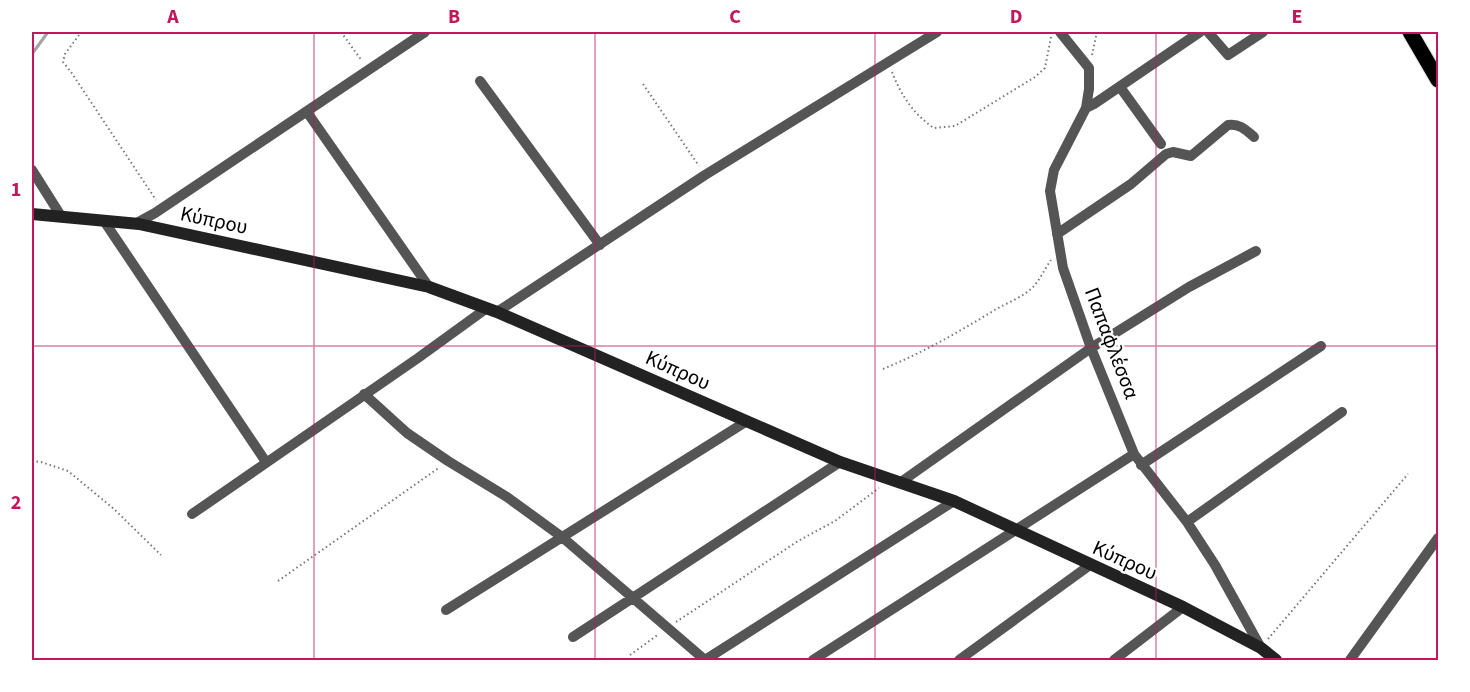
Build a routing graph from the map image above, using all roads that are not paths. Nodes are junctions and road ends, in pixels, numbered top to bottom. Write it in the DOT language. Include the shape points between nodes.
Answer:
graph roads {
  1 [pos="425,32"];
  2 [pos="937,32"];
  3 [pos="1060,32"];
  4 [pos="1200,32"];
  5 [pos="1208,32"];
  6 [pos="1263,32"];
  7 [pos="1410,32"];
  8 [pos="1438,80"];
  9 [pos="480,81"];
  10 [pos="1120,87"];
  11 [pos="1086,108"];
  12 [pos="307,112"];
  13 [pos="1254,137"];
  14 [pos="1161,144"];
  15 [pos="32,170"];
  16 [pos="32,214"];
  17 [pos="61,216"];
  18 [pos="104,221"];
  19 [pos="135,224"];
  20 [pos="1057,234"];
  21 [pos="600,245"];
  22 [pos="1256,251"];
  23 [pos="429,287"];
  24 [pos="492,310"];
  25 [pos="1321,346"];
  26 [pos="1091,348"];
  27 [pos="364,394"];
  28 [pos="1342,412"];
  29 [pos="747,421"];
  30 [pos="1134,453"];
  31 [pos="266,462"];
  32 [pos="840,462"];
  33 [pos="1141,465"];
  34 [pos="896,481"];
  35 [pos="954,501"];
  36 [pos="192,514"];
  37 [pos="1186,522"];
  38 [pos="1016,530"];
  39 [pos="562,537"];
  40 [pos="1438,538"];
  41 [pos="1090,565"];
  42 [pos="634,598"];
  43 [pos="1183,607"];
  44 [pos="446,610"];
  45 [pos="573,636"];
  46 [pos="1261,648"];
  47 [pos="705,660"];
  48 [pos="813,660"];
  49 [pos="959,660"];
  50 [pos="1114,660"];
  51 [pos="1276,660"];
  52 [pos="1350,660"];
  1 -- 12 [label="street"];
  2 -- 21 [label="street" via="705,175"];
  3 -- 11 [label="street, Παπαφλέσσα" via="1089,68"];
  4 -- 10 [label="street"];
  5 -- 6 [label="street" via="1228,55"];
  7 -- 8 [label="main road"];
  9 -- 21 [label="street"];
  10 -- 11 [label="street"];
  10 -- 14 [label="street"];
  11 -- 20 [label="street, Παπαφλέσσα" via="1054,170 1050,191"];
  12 -- 19 [label="street"];
  12 -- 23 [label="street"];
  13 -- 20 [label="street" via="1233,124 1191,156 1166,154 1131,184"];
  15 -- 17 [label="street"];
  16 -- 17 [label="street, Κύπρου"];
  17 -- 18 [label="street, Κύπρου"];
  18 -- 19 [label="street, Κύπρου"];
  18 -- 31 [label="street"];
  19 -- 23 [label="street, Κύπρου"];
  20 -- 26 [label="street, Παπαφλέσσα" via="1063,268"];
  21 -- 24 [label="street"];
  22 -- 26 [label="street"];
  23 -- 24 [label="street, Κύπρου"];
  24 -- 27 [label="street"];
  24 -- 29 [label="street, Κύπρου"];
  25 -- 33 [label="street"];
  26 -- 30 [label="street, Παπαφλέσσα"];
  26 -- 34 [label="street"];
  27 -- 31 [label="street"];
  27 -- 39 [label="street" via="407,433"];
  28 -- 37 [label="street"];
  29 -- 32 [label="street, Κύπρου"];
  29 -- 39 [label="street"];
  30 -- 33 [label="street, Παπαφλέσσα"];
  30 -- 38 [label="street"];
  31 -- 36 [label="street"];
  32 -- 34 [label="street, Κύπρου"];
  32 -- 42 [label="street"];
  33 -- 37 [label="street, Παπαφλέσσα"];
  34 -- 35 [label="street, Κύπρου"];
  35 -- 38 [label="street, Κύπρου"];
  35 -- 47 [label="street"];
  37 -- 46 [label="street, Παπαφλέσσα"];
  38 -- 41 [label="street, Κύπρου"];
  38 -- 48 [label="street"];
  39 -- 42 [label="street"];
  39 -- 44 [label="street"];
  40 -- 52 [label="street"];
  41 -- 43 [label="street, Κύπρου"];
  41 -- 49 [label="street"];
  42 -- 45 [label="street"];
  42 -- 47 [label="street"];
  43 -- 46 [label="street, Κύπρου"];
  43 -- 50 [label="street"];
  46 -- 51 [label="street, Κύπρου"];
}
